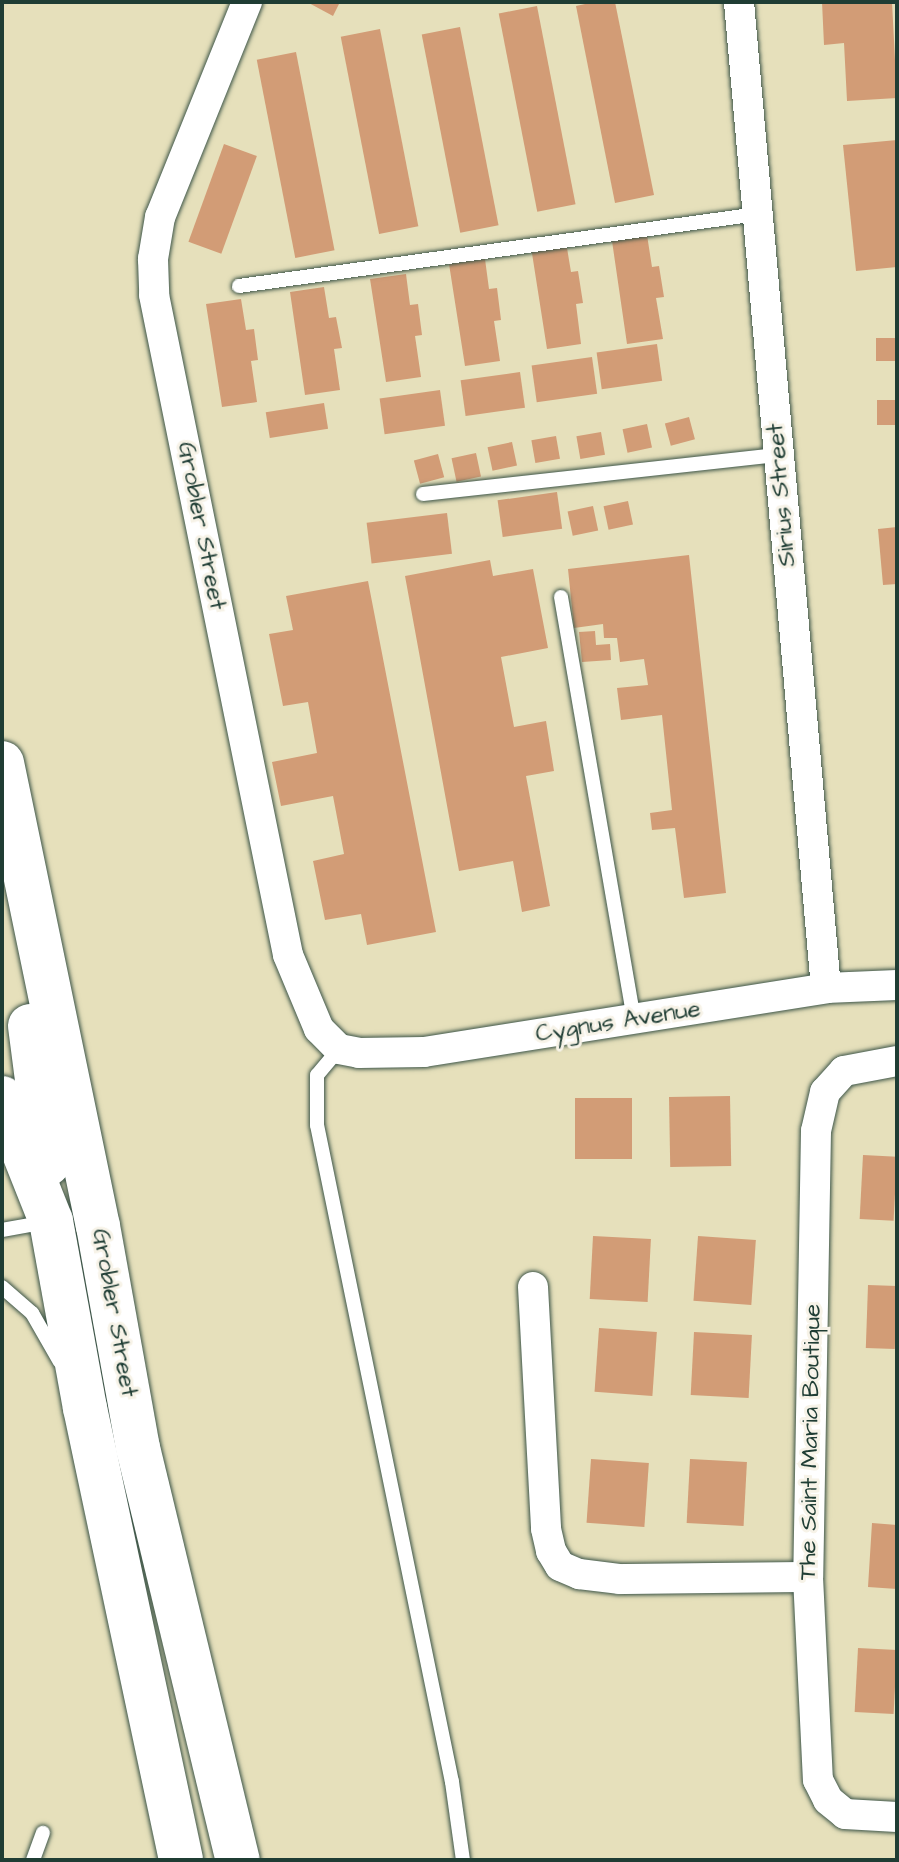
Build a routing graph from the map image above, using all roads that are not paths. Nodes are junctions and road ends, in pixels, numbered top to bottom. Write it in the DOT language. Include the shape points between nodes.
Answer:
graph roads {
  1 [pos="247,2"];
  2 [pos="739,2"];
  3 [pos="758,214"];
  4 [pos="239,286"];
  5 [pos="779,455"];
  6 [pos="423,494"];
  7 [pos="561,597"];
  8 [pos="5,780"];
  9 [pos="897,985"];
  10 [pos="826,988"];
  11 [pos="634,1020"];
  12 [pos="339,1049"];
  13 [pos="897,1061"];
  14 [pos="2,1098"];
  15 [pos="51,1221"];
  16 [pos="2,1230"];
  17 [pos="2,1287"];
  18 [pos="533,1287"];
  19 [pos="85,1408"];
  20 [pos="151,1507"];
  21 [pos="808,1577"];
  22 [pos="897,1817"];
  23 [pos="43,1833"];
  24 [pos="33,1860"];
  25 [pos="181,1860"];
  26 [pos="238,1860"];
  27 [pos="463,1860"];
  1 -- 12 [label="street, Grobler Street" via="160,217 154,295 288,955 319,1029"];
  2 -- 3 [label="street, Sirius Street"];
  3 -- 4 [label="lane"];
  3 -- 5 [label="street, Sirius Street"];
  5 -- 6 [label="lane"];
  5 -- 10 [label="street, Sirius Street"];
  7 -- 11 [label="lane"];
  8 -- 15 [label="main road" via="11,887 50,1178"];
  8 -- 20 [label="main road, Grobler Street"];
  9 -- 10 [label="street, Cygnus Avenue"];
  10 -- 11 [label="street, Cygnus Avenue"];
  11 -- 12 [label="street, Cygnus Avenue" via="424,1052"];
  12 -- 27 [label="lane" via="317,1075 317,1125 452,1782"];
  13 -- 21 [label="street, The Saint Maria Boutique" via="844,1071 833,1080 816,1131"];
  14 -- 15 [label="main road"];
  15 -- 16 [label="lane"];
  15 -- 19 [label="main road, Grobler Street"];
  15 -- 20 [label="main road" via="68,1262 121,1462"];
  17 -- 19 [label="lane" via="32,1313"];
  18 -- 21 [label="street" via="544,1517 555,1561 579,1574 619,1579"];
  19 -- 25 [label="main road, Grobler Street"];
  20 -- 26 [label="main road, Grobler Street"];
  21 -- 22 [label="street, The Saint Maria Boutique" via="818,1780 828,1800 845,1814"];
  23 -- 24 [label="lane"];
}
